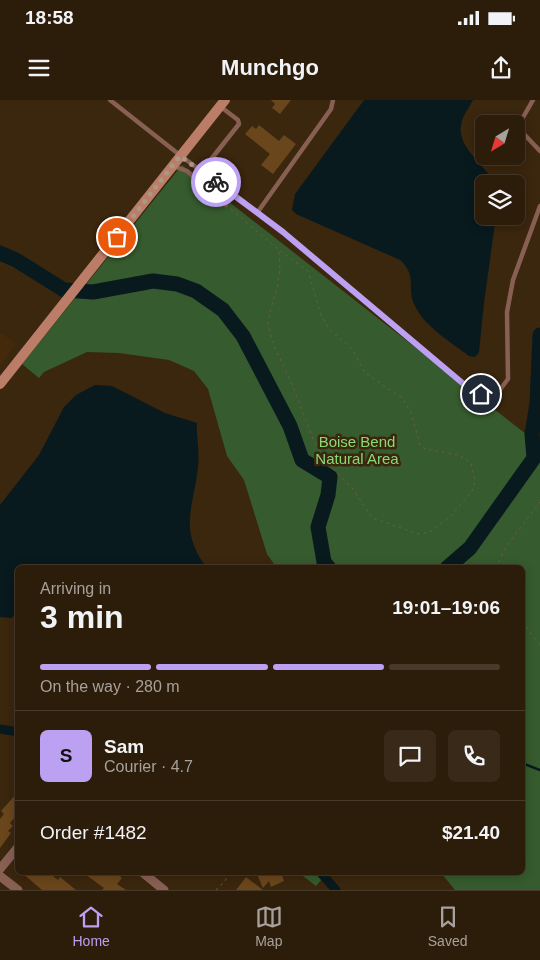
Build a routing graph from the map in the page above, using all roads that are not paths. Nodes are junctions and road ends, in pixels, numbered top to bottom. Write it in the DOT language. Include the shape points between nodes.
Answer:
graph roads {
  1 [pos="110,100"];
  2 [pos="333,100"];
  3 [pos="533,100"];
  4 [pos="222,103"];
  5 [pos="540,151"];
  6 [pos="180,156"];
  7 [pos="173,166"];
  8 [pos="201,172"];
  9 [pos="226,205"];
  10 [pos="540,206"];
  11 [pos="257,213"];
  12 [pos="0,384"];
  13 [pos="15,851"];
  14 [pos="0,869"];
  15 [pos="146,875"];
  16 [pos="0,876"];
  17 [pos="18,890"];
  18 [pos="164,890"];
  1 -- 6 [label="lane"];
  2 -- 11 [label="lane" via="331,109"];
  3 -- 5 [label="lane" via="520,121 523,134"];
  4 -- 6 [label="main road"];
  4 -- 8 [label="lane" via="238,124"];
  6 -- 7 [label="main road"];
  6 -- 8 [label="lane"];
  7 -- 9 [label="lane" via="187,172"];
  7 -- 12 [label="main road"];
  8 -- 11 [label="lane"];
  10 -- 11 [label="lane" via="507,312 508,379 499,391 481,394 466,386"];
  13 -- 14 [label="street"];
  15 -- 18 [label="street"];
  16 -- 17 [label="street"];
}
